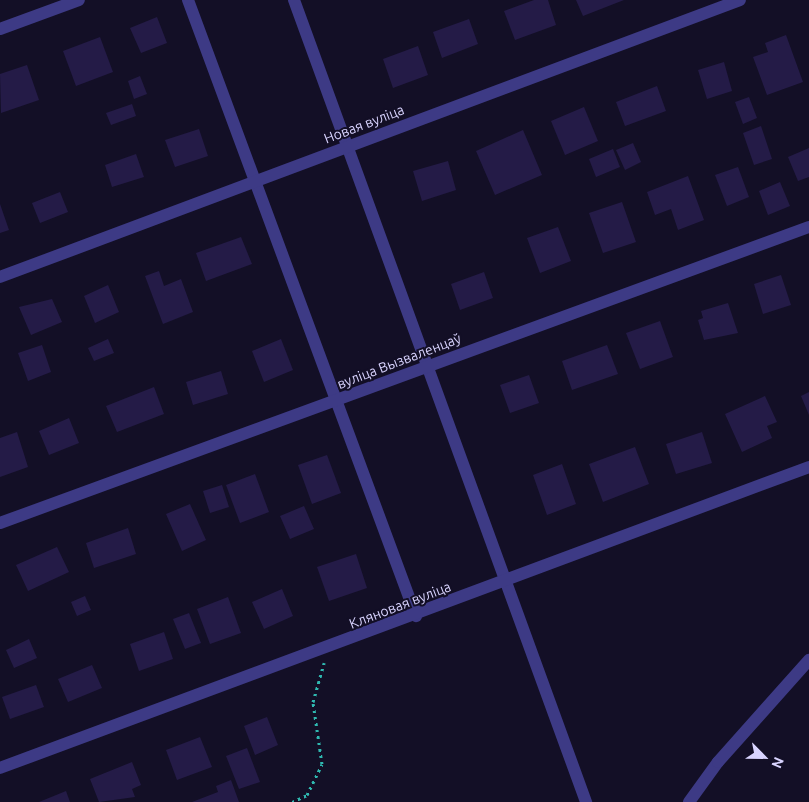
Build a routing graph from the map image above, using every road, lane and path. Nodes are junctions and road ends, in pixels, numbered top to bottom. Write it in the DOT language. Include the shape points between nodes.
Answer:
graph roads {
  1 [pos="79,0"];
  2 [pos="188,0"];
  3 [pos="294,0"];
  4 [pos="740,0"];
  5 [pos="0,29"];
  6 [pos="346,146"];
  7 [pos="256,183"];
  8 [pos="809,227"];
  9 [pos="0,277"];
  10 [pos="425,366"];
  11 [pos="335,401"];
  12 [pos="809,467"];
  13 [pos="0,523"];
  14 [pos="505,581"];
  15 [pos="416,616"];
  16 [pos="328,648"];
  17 [pos="809,660"];
  18 [pos="0,768"];
  19 [pos="292,802"];
  20 [pos="586,802"];
  21 [pos="689,802"];
  1 -- 5 [label="street"];
  2 -- 7 [label="street"];
  3 -- 6 [label="street"];
  4 -- 6 [label="street, Новая вуліца"];
  6 -- 7 [label="street, Новая вуліца"];
  6 -- 10 [label="street"];
  7 -- 9 [label="street, Новая вуліца"];
  7 -- 11 [label="street"];
  8 -- 10 [label="street, вуліца Вызваленцаў"];
  10 -- 11 [label="street, вуліца Вызваленцаў"];
  10 -- 14 [label="street"];
  11 -- 13 [label="street, вуліца Вызваленцаў"];
  11 -- 15 [label="street"];
  12 -- 14 [label="street, Кляновая вуліца"];
  14 -- 15 [label="street, Кляновая вуліца"];
  14 -- 20 [label="street"];
  15 -- 16 [label="street, Кляновая вуліца"];
  16 -- 18 [label="street, Кляновая вуліца"];
  16 -- 19 [label="path" via="313,702 322,764 307,795"];
  17 -- 21 [label="street" via="718,762"];
}
